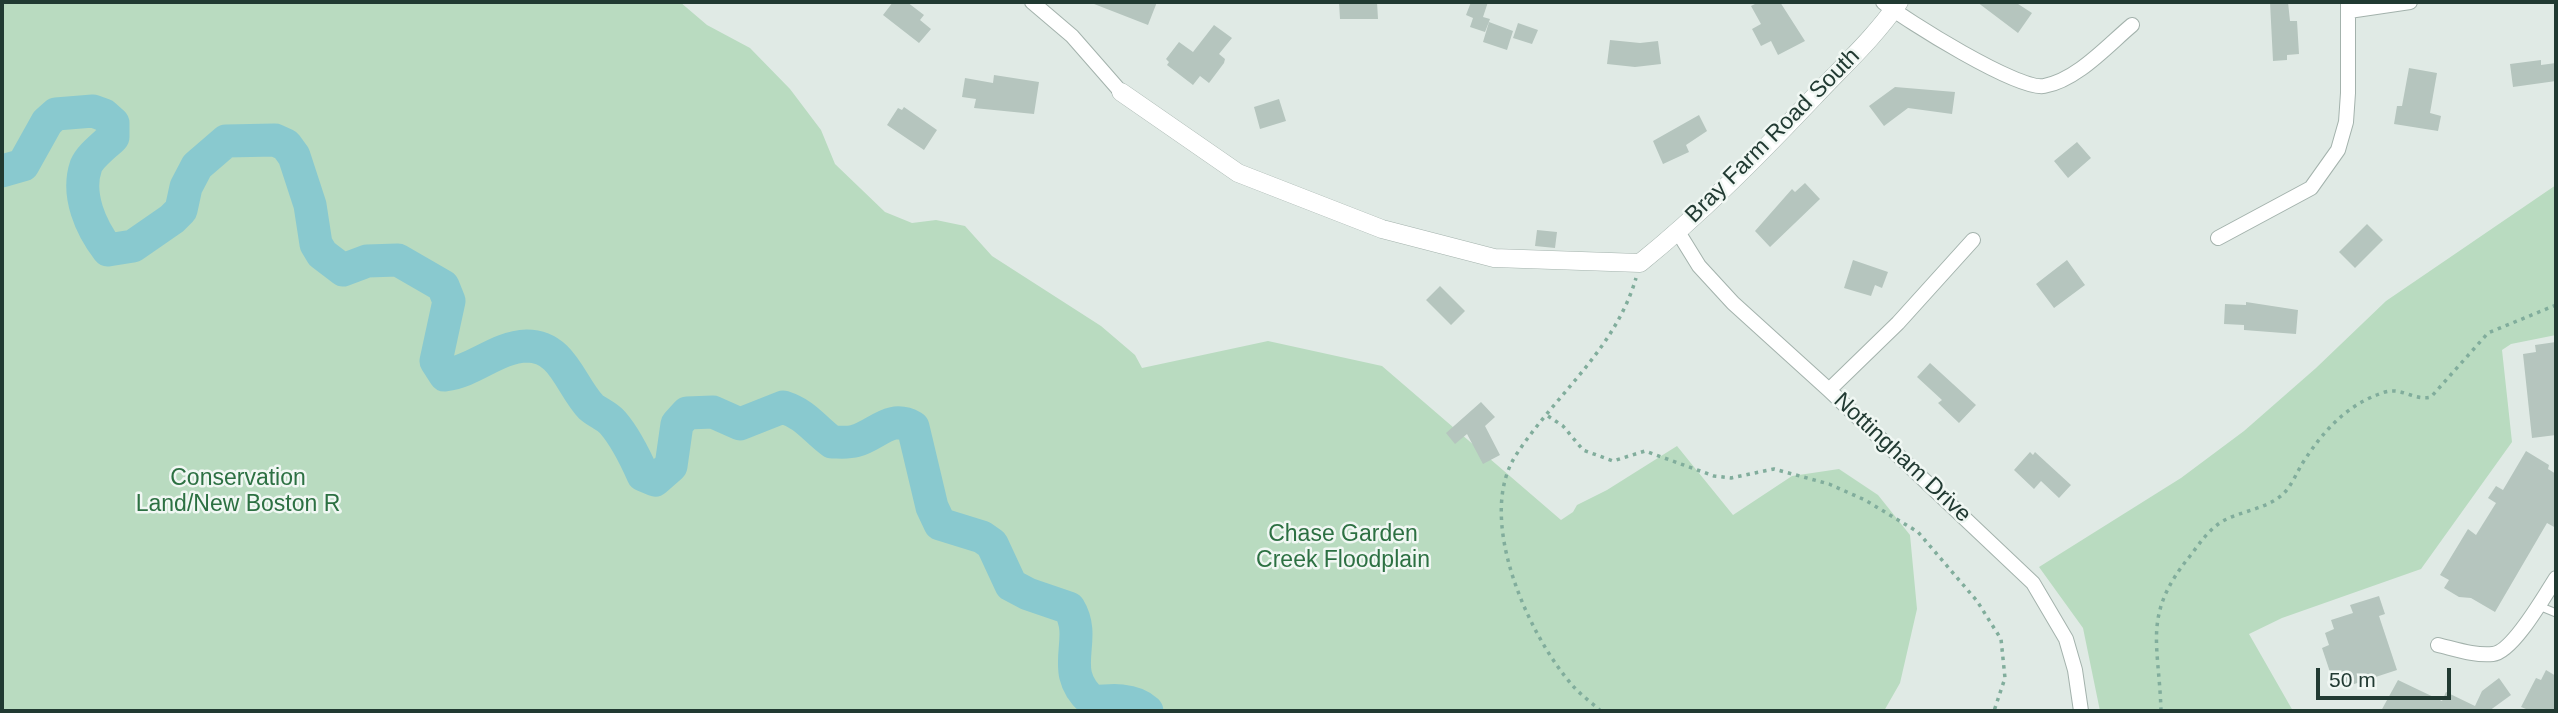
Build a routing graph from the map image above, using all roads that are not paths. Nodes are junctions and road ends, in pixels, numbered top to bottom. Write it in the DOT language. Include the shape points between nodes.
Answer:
graph roads {
  1 [pos="1032,2"];
  2 [pos="2410,2"];
  3 [pos="1892,5"];
  4 [pos="2349,6"];
  5 [pos="2132,25"];
  6 [pos="1121,92"];
  7 [pos="1678,232"];
  8 [pos="2218,238"];
  9 [pos="1973,240"];
  10 [pos="1829,390"];
  11 [pos="2556,578"];
  12 [pos="2539,606"];
  13 [pos="2556,613"];
  14 [pos="2438,645"];
  15 [pos="2081,711"];
  1 -- 6 [label="street" via="1072,36"];
  2 -- 4 [label="street"];
  3 -- 5 [label="street" via="2000,75 2041,87 2063,80"];
  3 -- 7 [label="street, Bray Farm Road South" via="1791,120"];
  4 -- 8 [label="street" via="2346,122 2338,150 2311,188"];
  6 -- 7 [label="street, Bray Farm Road South" via="1238,173 1382,229 1494,258 1640,263"];
  7 -- 10 [label="street, Nottingham Drive" via="1699,266 1733,303"];
  9 -- 10 [label="street"];
  10 -- 15 [label="street, Nottingham Drive" via="2033,583 2066,639"];
  11 -- 12 [label="street"];
  12 -- 13 [label="lane"];
  12 -- 14 [label="street" via="2497,654"];
}
